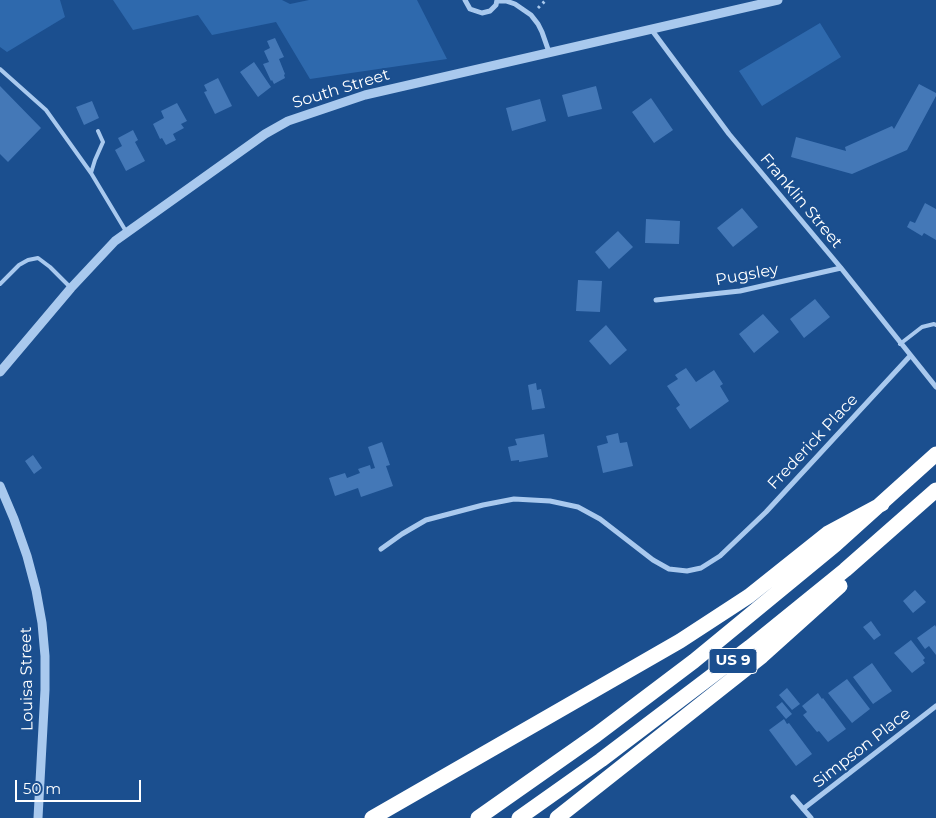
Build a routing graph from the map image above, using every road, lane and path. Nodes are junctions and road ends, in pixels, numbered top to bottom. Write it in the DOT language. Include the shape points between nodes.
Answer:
graph roads {
  1 [pos="465,0"];
  2 [pos="498,0"];
  3 [pos="778,0"];
  4 [pos="651,28"];
  5 [pos="548,52"];
  6 [pos="0,69"];
  7 [pos="98,131"];
  8 [pos="91,173"];
  9 [pos="127,233"];
  10 [pos="841,268"];
  11 [pos="0,284"];
  12 [pos="71,288"];
  13 [pos="656,300"];
  14 [pos="936,325"];
  15 [pos="900,344"];
  16 [pos="910,356"];
  17 [pos="0,372"];
  18 [pos="936,388"];
  19 [pos="936,454"];
  20 [pos="0,486"];
  21 [pos="936,490"];
  22 [pos="882,504"];
  23 [pos="381,549"];
  24 [pos="936,706"];
  25 [pos="793,797"];
  26 [pos="804,809"];
  27 [pos="38,818"];
  28 [pos="372,818"];
  29 [pos="478,818"];
  30 [pos="519,818"];
  31 [pos="557,818"];
  32 [pos="811,818"];
  1 -- 2 [label="street" via="470,9 482,13 490,11"];
  2 -- 5 [label="street" via="515,4 531,16 542,32"];
  3 -- 4 [label="street, South Street"];
  4 -- 5 [label="street, South Street"];
  4 -- 10 [label="street, Franklin Street" via="728,134"];
  5 -- 9 [label="street, South Street" via="365,95 288,121"];
  6 -- 8 [label="lane" via="46,110"];
  7 -- 8 [label="lane" via="104,142"];
  8 -- 9 [label="lane"];
  9 -- 12 [label="street, South Street" via="115,241"];
  10 -- 13 [label="street, Pugsley" via="740,291"];
  10 -- 15 [label="street, Franklin Street"];
  11 -- 12 [label="lane" via="19,265 38,258"];
  12 -- 17 [label="street, South Street"];
  14 -- 15 [label="lane" via="922,327"];
  15 -- 16 [label="street, Franklin Street"];
  16 -- 18 [label="street, Franklin Street"];
  16 -- 23 [label="street, Frederick Place" via="766,512 720,556 700,568 687,571 668,569 600,519 578,507 550,501 514,499 426,520"];
  19 -- 22 [label="highway, US 9"];
  20 -- 27 [label="street, Louisa Street" via="27,556 42,623 45,690"];
  21 -- 30 [label="highway, US 9" via="750,648"];
  21 -- 31 [label="highway" via="850,578 762,656"];
  22 -- 28 [label="highway" via="828,533 749,596 687,636"];
  22 -- 29 [label="highway, US 9" via="694,661"];
  24 -- 26 [label="street, Simpson Place"];
  25 -- 26 [label="street"];
  26 -- 32 [label="street"];
}
